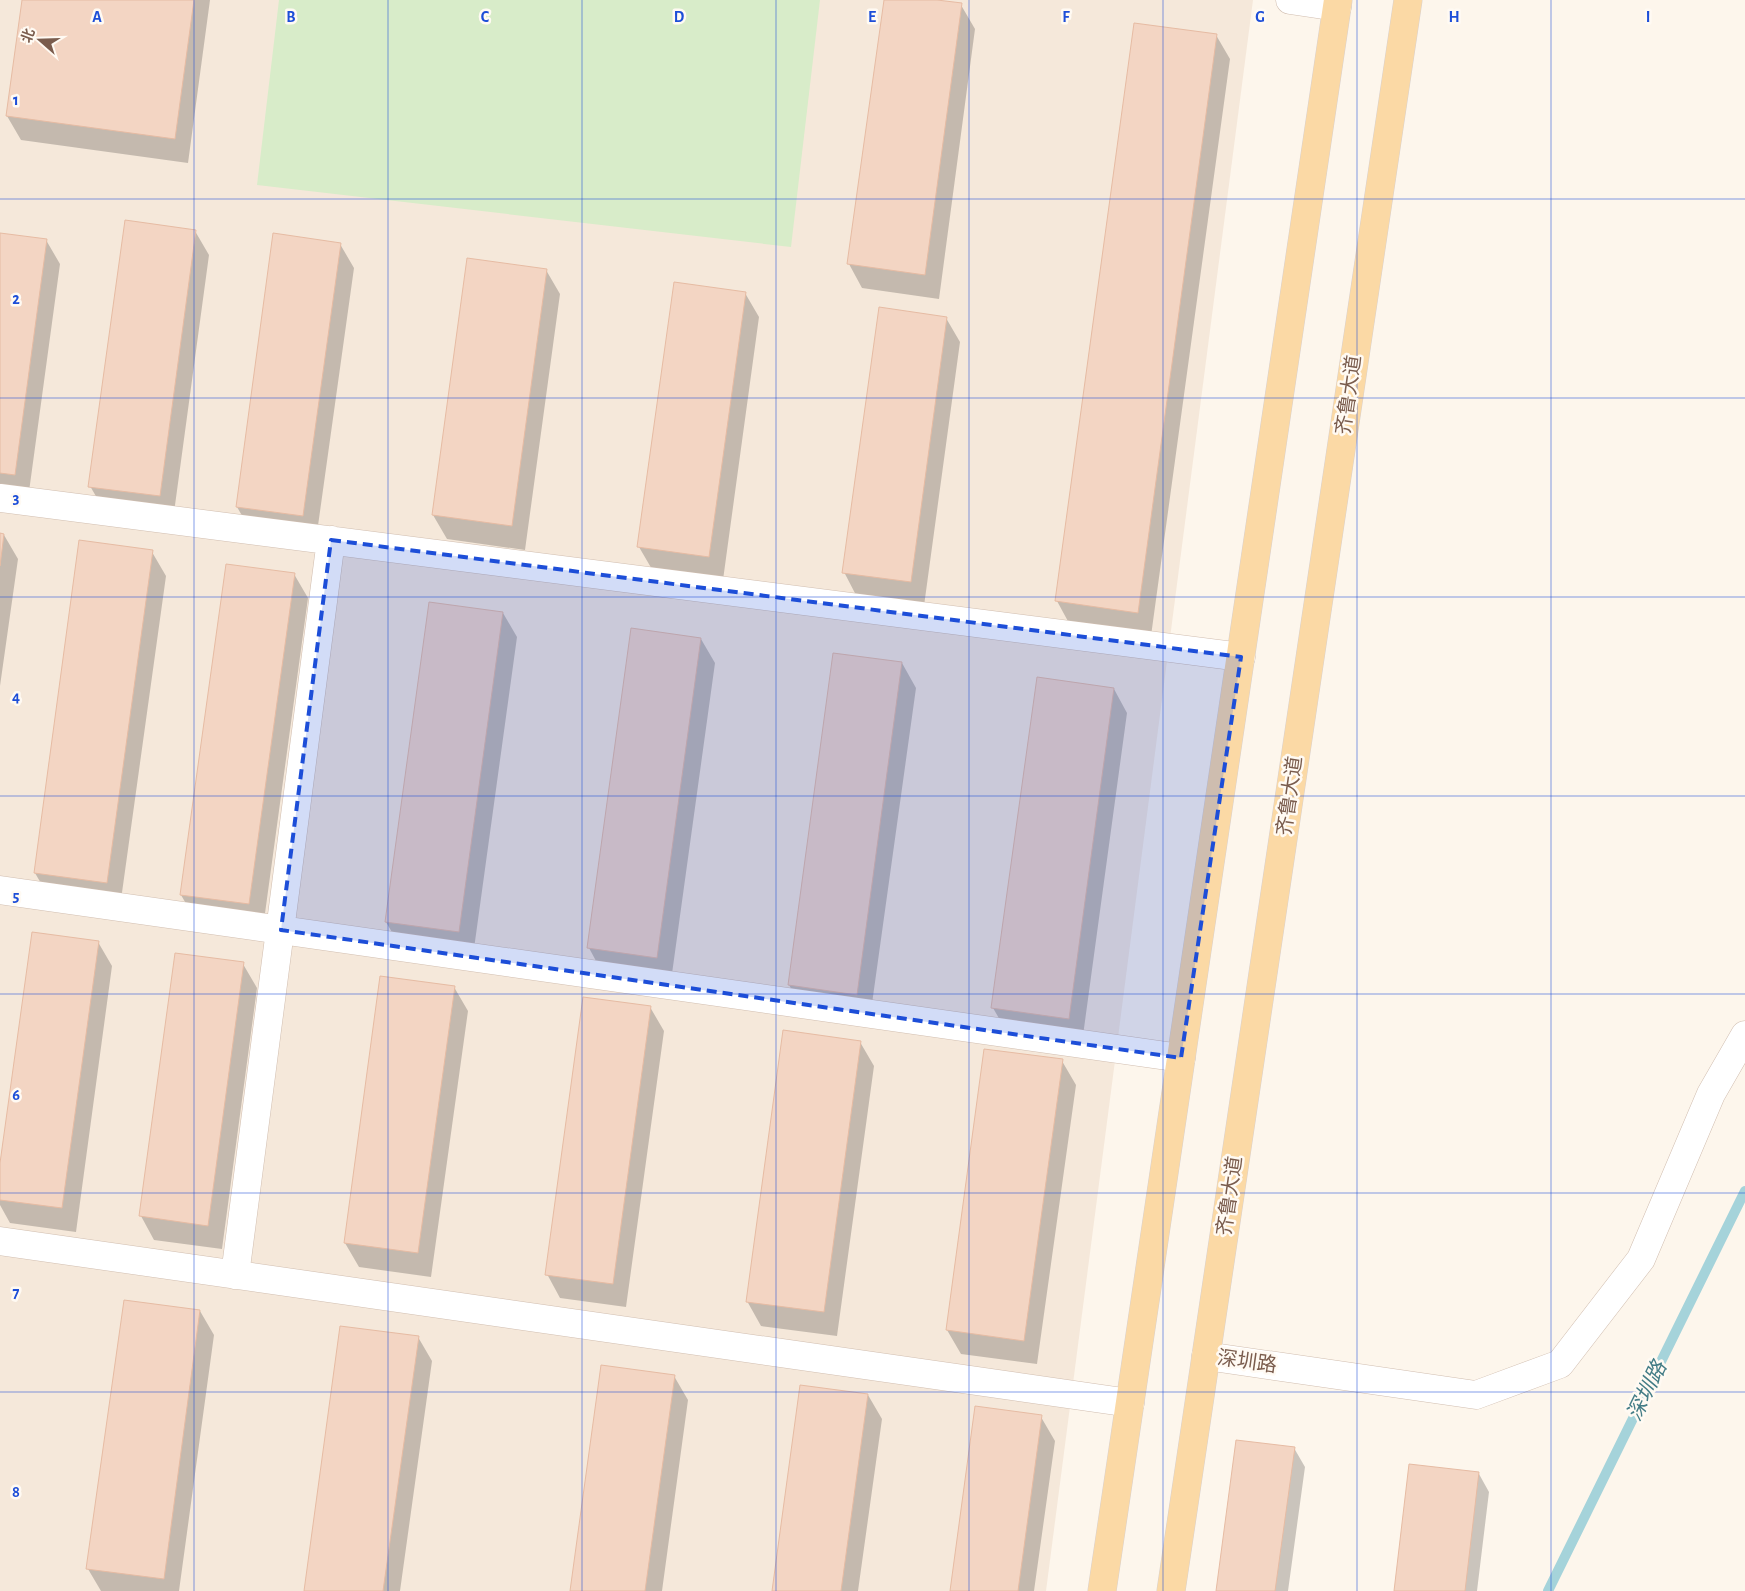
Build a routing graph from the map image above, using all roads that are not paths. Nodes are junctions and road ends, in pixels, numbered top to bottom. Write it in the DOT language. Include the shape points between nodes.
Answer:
graph roads {
  1 [pos="1290,0"];
  2 [pos="1408,0"];
  3 [pos="1338,3"];
  4 [pos="0,498"];
  5 [pos="331,540"];
  6 [pos="1241,657"];
  7 [pos="0,890"];
  8 [pos="281,930"];
  9 [pos="1745,1035"];
  10 [pos="1182,1058"];
  11 [pos="0,1241"];
  12 [pos="235,1275"];
  13 [pos="1206,1356"];
  14 [pos="1130,1403"];
  15 [pos="1102,1591"];
  16 [pos="1171,1591"];
  1 -- 3 [label="street"];
  2 -- 13 [label="main road, 齐鲁大道"];
  3 -- 6 [label="main road"];
  4 -- 5 [label="street"];
  5 -- 6 [label="street"];
  5 -- 8 [label="street"];
  6 -- 10 [label="main road"];
  7 -- 8 [label="street"];
  8 -- 10 [label="street"];
  8 -- 12 [label="street"];
  9 -- 13 [label="street, 深圳路" via="1711,1094 1642,1259 1560,1364 1476,1395"];
  10 -- 14 [label="main road"];
  11 -- 12 [label="street"];
  12 -- 14 [label="street"];
  13 -- 16 [label="main road, 齐鲁大道"];
  14 -- 15 [label="main road"];
}
